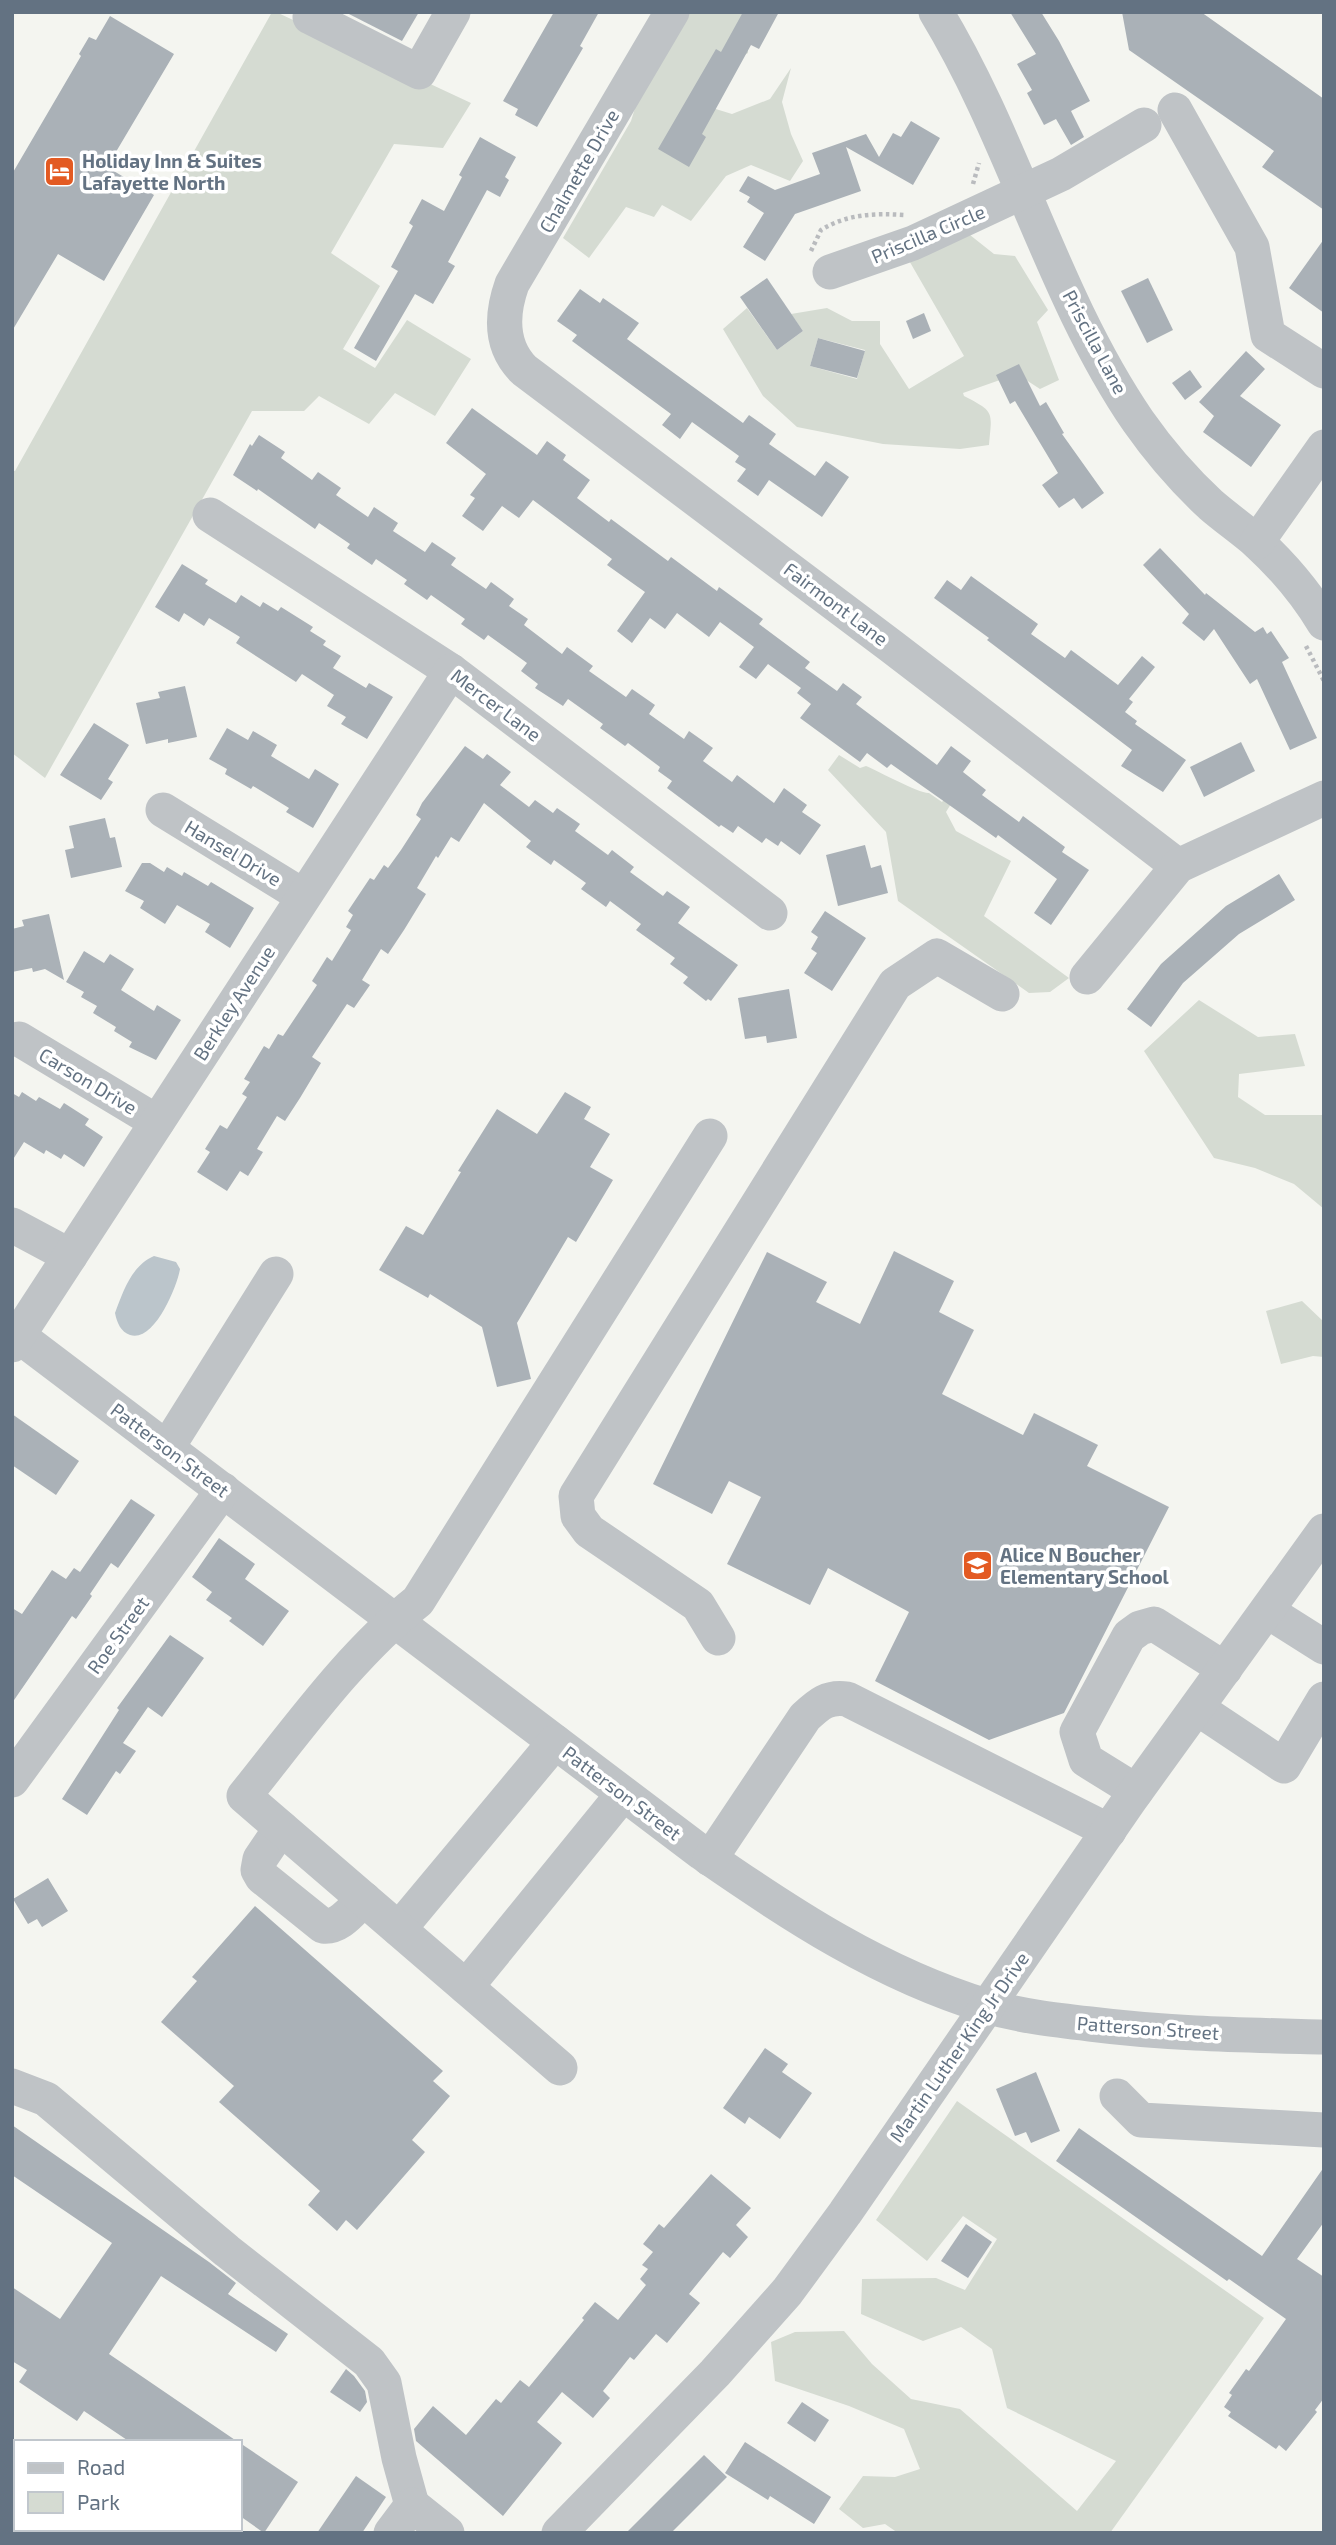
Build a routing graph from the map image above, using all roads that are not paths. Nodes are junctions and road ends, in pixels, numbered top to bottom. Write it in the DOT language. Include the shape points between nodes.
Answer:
graph roads {
  1 [pos="313,12"];
  2 [pos="453,12"];
  3 [pos="672,12"];
  4 [pos="936,12"];
  5 [pos="1175,110"];
  6 [pos="1144,125"];
  7 [pos="1024,192"];
  8 [pos="820,266"];
  9 [pos="505,336"];
  10 [pos="1324,371"];
  11 [pos="1324,447"];
  12 [pos="210,515"];
  13 [pos="1256,542"];
  14 [pos="1324,623"];
  15 [pos="451,671"];
  16 [pos="1324,797"];
  17 [pos="163,810"];
  18 [pos="1178,866"];
  19 [pos="303,896"];
  20 [pos="770,913"];
  21 [pos="1087,977"];
  22 [pos="1002,994"];
  23 [pos="19,1039"];
  24 [pos="157,1122"];
  25 [pos="710,1136"];
  26 [pos="12,1224"];
  27 [pos="70,1256"];
  28 [pos="276,1274"];
  29 [pos="14,1337"];
  30 [pos="167,1448"];
  31 [pos="223,1490"];
  32 [pos="1324,1531"];
  33 [pos="1267,1611"];
  34 [pos="392,1621"];
  35 [pos="718,1637"];
  36 [pos="1324,1647"];
  37 [pos="1225,1669"];
  38 [pos="1324,1699"];
  39 [pos="1198,1708"];
  40 [pos="555,1742"];
  41 [pos="12,1780"];
  42 [pos="1136,1791"];
  43 [pos="623,1794"];
  44 [pos="281,1828"];
  45 [pos="1109,1831"];
  46 [pos="710,1859"];
  47 [pos="364,1899"];
  48 [pos="398,1929"];
  49 [pos="466,1987"];
  50 [pos="987,2006"];
  51 [pos="1324,2037"];
  52 [pos="560,2068"];
  53 [pos="12,2087"];
  54 [pos="1117,2096"];
  55 [pos="1324,2130"];
  56 [pos="412,2505"];
  57 [pos="391,2533"];
  58 [pos="446,2533"];
  59 [pos="559,2533"];
  1 -- 2 [label="street" via="310,17 419,72"];
  3 -- 9 [label="street, Chalmette Drive" via="512,285 503,322"];
  4 -- 7 [label="street, Priscilla Lane"];
  5 -- 10 [label="street" via="1252,247 1268,335"];
  6 -- 7 [label="street, Priscilla Circle"];
  7 -- 8 [label="street, Priscilla Circle" via="914,243"];
  7 -- 13 [label="street, Priscilla Lane" via="1073,304 1138,421 1170,463"];
  9 -- 18 [label="street, Fairmont Lane" via="510,353 524,370"];
  11 -- 13 [label="street"];
  12 -- 15 [label="street, Mercer Lane"];
  13 -- 14 [label="street, Priscilla Lane"];
  15 -- 19 [label="street, Berkley Avenue"];
  15 -- 20 [label="street, Mercer Lane"];
  16 -- 18 [label="street"];
  17 -- 19 [label="street, Hansel Drive"];
  18 -- 21 [label="street"];
  19 -- 24 [label="street, Berkley Avenue"];
  22 -- 35 [label="street" via="937,956 895,984 576,1496 578,1516 589,1531 698,1605"];
  23 -- 24 [label="street, Carson Drive"];
  24 -- 27 [label="street, Berkley Avenue"];
  25 -- 34 [label="street" via="418,1601"];
  26 -- 27 [label="street"];
  27 -- 29 [label="street, Berkley Avenue"];
  28 -- 30 [label="street"];
  29 -- 30 [label="street, Patterson Street"];
  30 -- 31 [label="street, Patterson Street"];
  31 -- 34 [label="street, Patterson Street"];
  31 -- 41 [label="street, Roe Street"];
  32 -- 33 [label="street, Martin Luther King Jr Drive"];
  33 -- 36 [label="street"];
  33 -- 37 [label="street, Martin Luther King Jr Drive"];
  34 -- 40 [label="street, Patterson Street"];
  34 -- 44 [label="street" via="244,1796"];
  37 -- 39 [label="street, Martin Luther King Jr Drive"];
  37 -- 42 [label="street" via="1154,1624 1129,1636 1077,1732 1086,1760"];
  38 -- 39 [label="street" via="1284,1766"];
  39 -- 42 [label="street, Martin Luther King Jr Drive"];
  40 -- 43 [label="street, Patterson Street"];
  40 -- 48 [label="street"];
  42 -- 45 [label="street, Martin Luther King Jr Drive"];
  43 -- 46 [label="street, Patterson Street"];
  43 -- 49 [label="street"];
  44 -- 47 [label="street"];
  44 -- 47 [label="street" via="260,1859 262,1877 323,1926 338,1924"];
  45 -- 46 [label="street" via="847,1699 834,1697 805,1717"];
  45 -- 50 [label="street, Martin Luther King Jr Drive"];
  46 -- 50 [label="street, Patterson Street" via="836,1941 940,1990"];
  47 -- 48 [label="street"];
  48 -- 49 [label="street"];
  49 -- 52 [label="street"];
  50 -- 51 [label="street, Patterson Street" via="1039,2018 1153,2032"];
  50 -- 59 [label="street, Martin Luther King Jr Drive" via="787,2292"];
  53 -- 56 [label="street" via="46,2099 227,2251 369,2362 384,2383"];
  54 -- 55 [label="street" via="1142,2120"];
  56 -- 57 [label="street"];
  56 -- 58 [label="street"];
}
